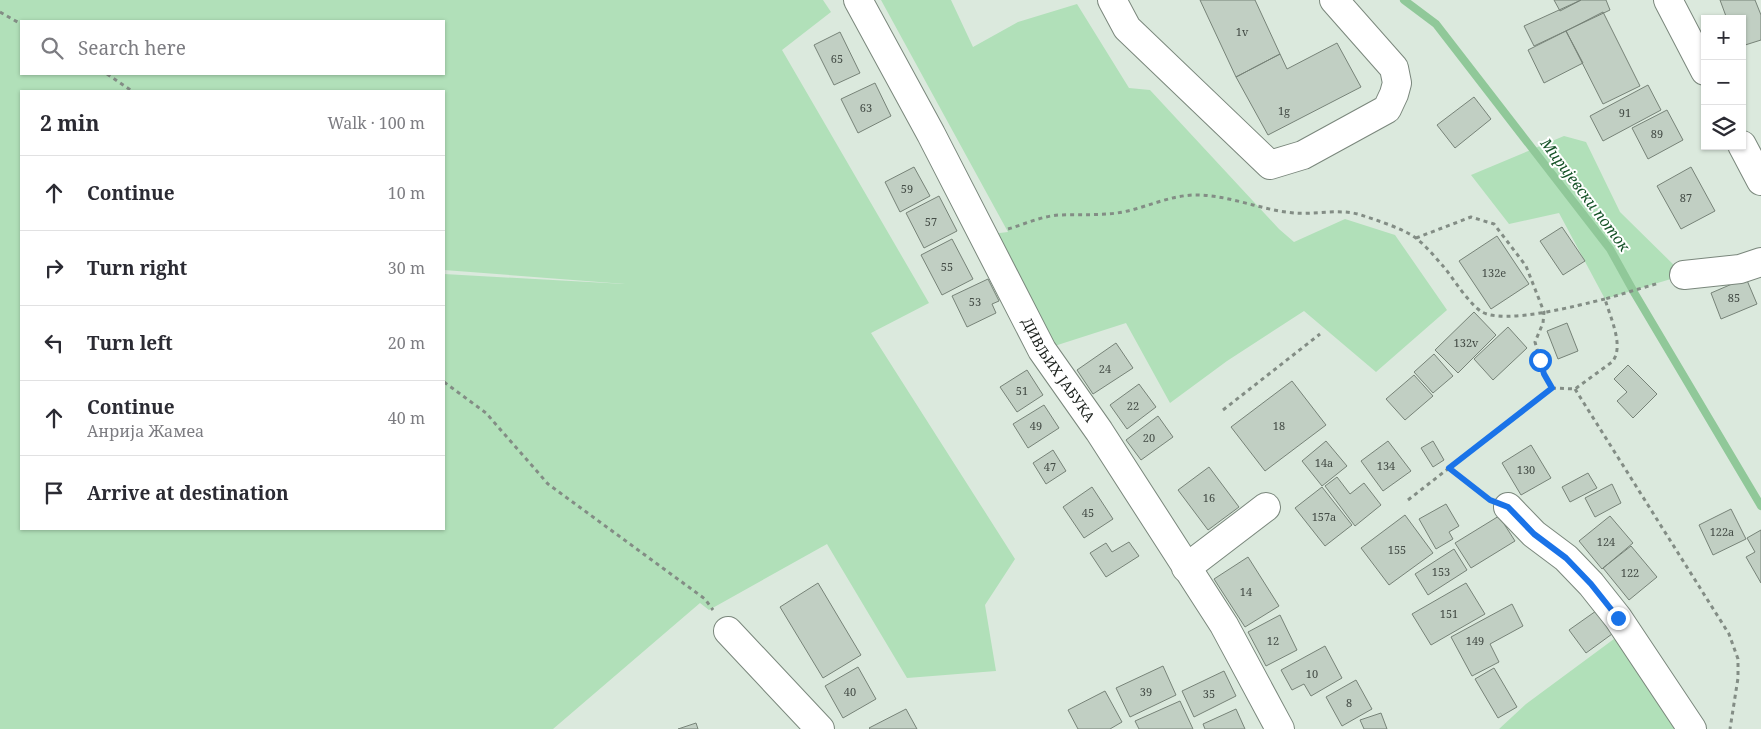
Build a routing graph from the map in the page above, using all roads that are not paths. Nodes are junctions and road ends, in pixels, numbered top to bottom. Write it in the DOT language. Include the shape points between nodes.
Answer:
graph roads {
  1 [pos="858,0"];
  2 [pos="1112,0"];
  3 [pos="1334,0"];
  4 [pos="1668,0"];
  5 [pos="1701,63"];
  6 [pos="1745,150"];
  7 [pos="1761,181"];
  8 [pos="1761,262"];
  9 [pos="1684,275"];
  10 [pos="1266,507"];
  11 [pos="1508,507"];
  12 [pos="1186,568"];
  13 [pos="728,631"];
  14 [pos="820,729"];
  15 [pos="1280,729"];
  16 [pos="1692,729"];
  1 -- 12 [label="street, ДИВЉИХ ЈАБУКА" via="1042,350 1099,431"];
  2 -- 3 [label="street" via="1127,28 1270,165 1303,155 1387,109 1394,94 1397,83 1394,68"];
  4 -- 5 [label="street"];
  6 -- 7 [label="street"];
  8 -- 9 [label="street" via="1740,269"];
  10 -- 12 [label="street"];
  11 -- 16 [label="street" via="1591,584 1618,618"];
  12 -- 15 [label="street, ДИВЉИХ ЈАБУКА" via="1224,625"];
  13 -- 14 [label="street"];
}
